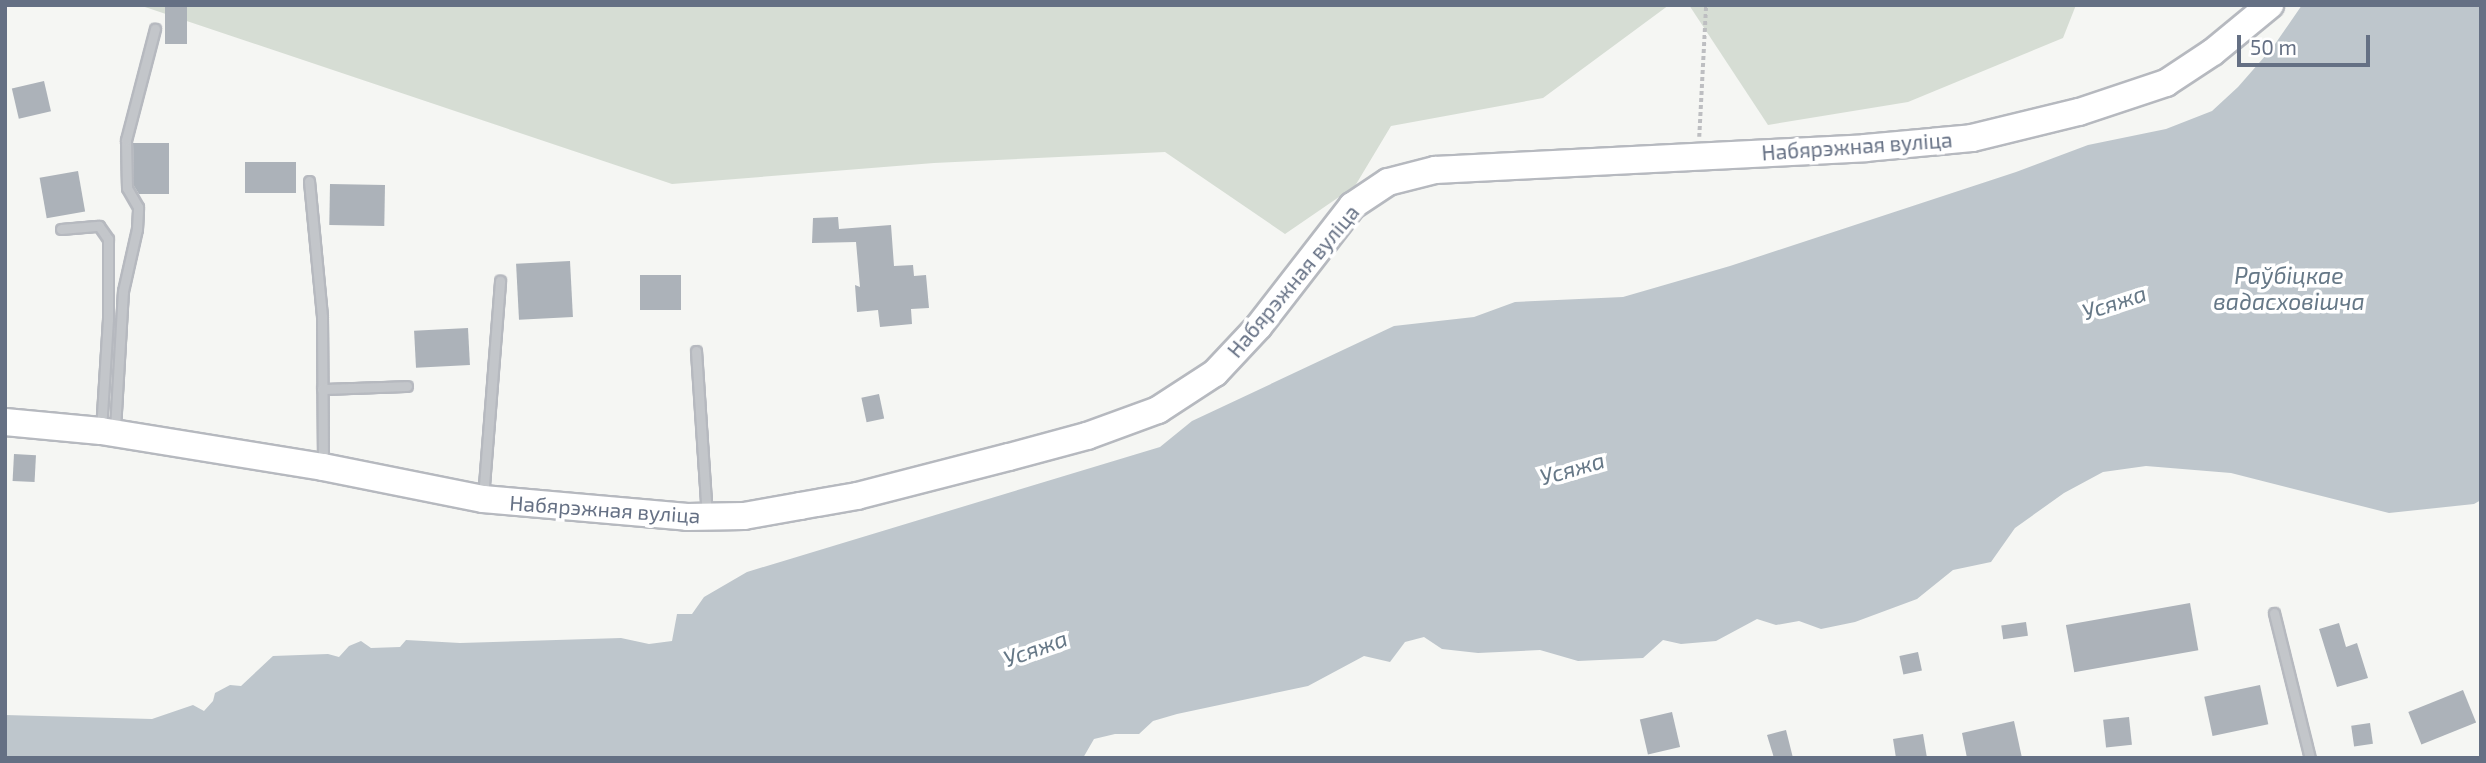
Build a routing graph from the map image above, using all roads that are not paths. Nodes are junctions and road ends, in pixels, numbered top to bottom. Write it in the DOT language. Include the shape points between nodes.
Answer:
graph roads {
  1 [pos="2270,5"];
  2 [pos="155,29"];
  3 [pos="309,181"];
  4 [pos="61,229"];
  5 [pos="500,281"];
  6 [pos="696,351"];
  7 [pos="407,386"];
  8 [pos="322,389"];
  9 [pos="5,422"];
  10 [pos="108,433"];
  11 [pos="323,467"];
  12 [pos="483,499"];
  13 [pos="707,517"];
  14 [pos="2274,613"];
  15 [pos="2310,758"];
  1 -- 13 [label="street, Набярэжная вуліца" via="2166,83 2079,113 1972,138 1435,170 1388,183 1352,206 1259,326 1215,373 1157,410 1087,436 857,496 744,516"];
  2 -- 10 [label="lane" via="126,140 127,188 138,207 137,229 123,291"];
  3 -- 8 [label="lane" via="322,317"];
  4 -- 10 [label="lane" via="99,226 108,239"];
  5 -- 12 [label="lane"];
  6 -- 13 [label="lane"];
  7 -- 8 [label="lane"];
  8 -- 11 [label="lane"];
  9 -- 10 [label="street, Набярэжная вуліца"];
  10 -- 11 [label="street, Набярэжная вуліца"];
  11 -- 12 [label="street, Набярэжная вуліца"];
  12 -- 13 [label="street, Набярэжная вуліца" via="630,515"];
  14 -- 15 [label="lane"];
}
